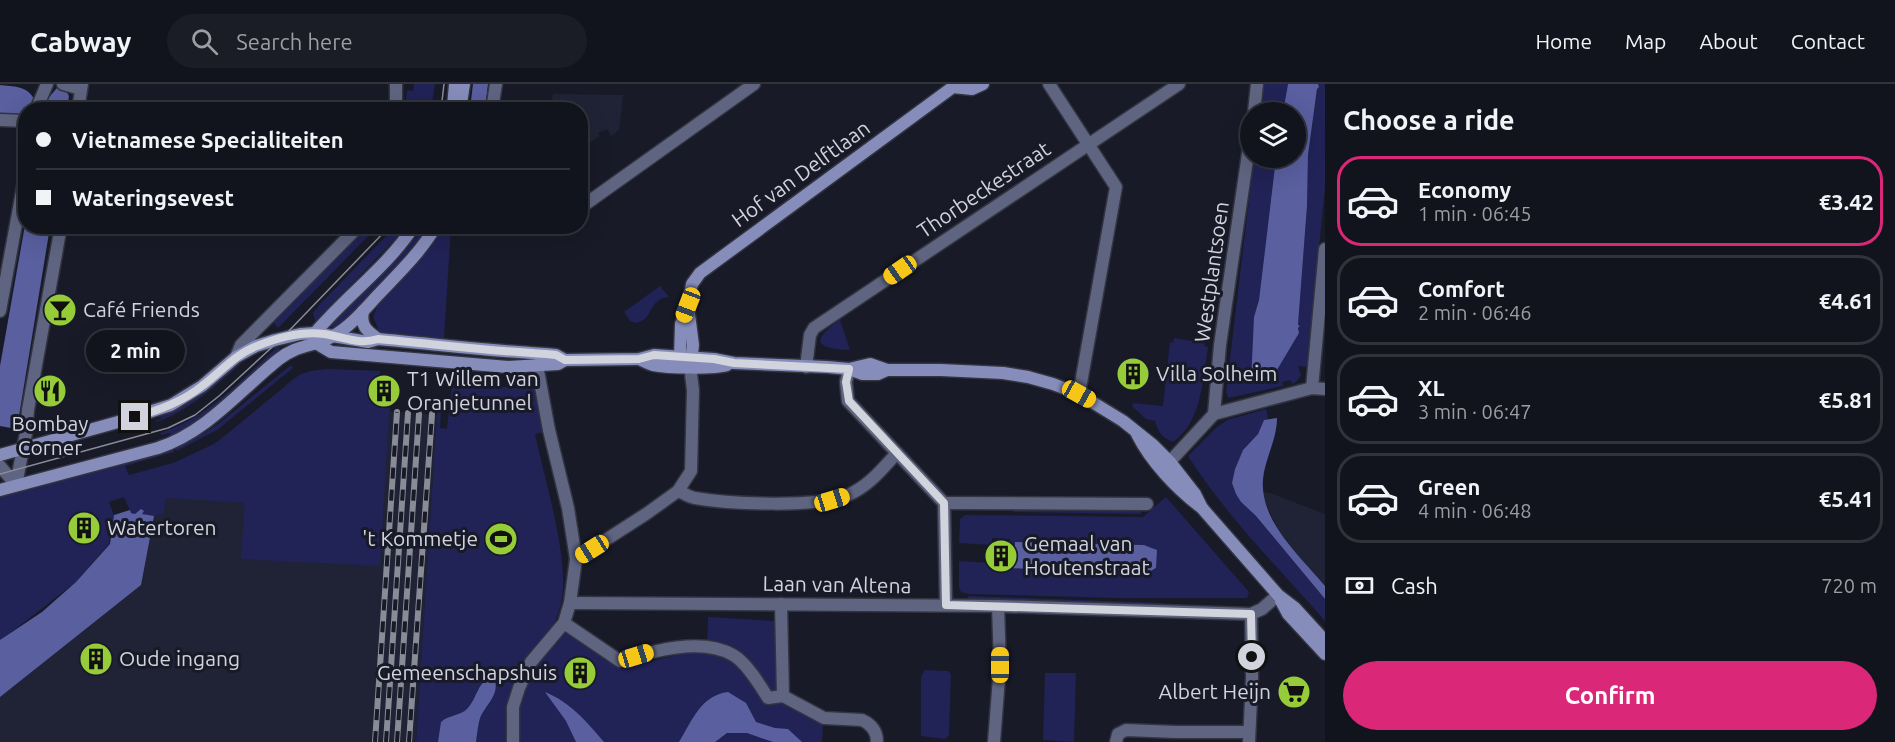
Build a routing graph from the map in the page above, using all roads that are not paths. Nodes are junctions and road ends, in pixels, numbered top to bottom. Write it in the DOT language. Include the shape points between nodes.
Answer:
graph roads {
  1 [pos="47,84"];
  2 [pos="396,84"];
  3 [pos="456,84"];
  4 [pos="464,84"];
  5 [pos="496,84"];
  6 [pos="754,84"];
  7 [pos="983,84"];
  8 [pos="1049,84"];
  9 [pos="1179,84"];
  10 [pos="1257,84"];
  11 [pos="65,85"];
  12 [pos="953,86"];
  13 [pos="81,87"];
  14 [pos="38,102"];
  15 [pos="79,102"];
  16 [pos="396,102"];
  17 [pos="454,102"];
  18 [pos="461,102"];
  19 [pos="493,102"];
  20 [pos="1255,102"];
  21 [pos="0,120"];
  22 [pos="18,121"];
  23 [pos="1089,143"];
  24 [pos="1246,168"];
  25 [pos="588,201"];
  26 [pos="18,213"];
  27 [pos="60,234"];
  28 [pos="351,234"];
  29 [pos="408,234"];
  30 [pos="431,234"];
  31 [pos="1325,249"];
  32 [pos="0,311"];
  33 [pos="363,311"];
  34 [pos="334,336"];
  35 [pos="316,338"];
  36 [pos="378,339"];
  37 [pos="236,357"];
  38 [pos="565,360"];
  39 [pos="688,360"];
  40 [pos="537,365"];
  41 [pos="806,367"];
  42 [pos="849,369"];
  43 [pos="1319,388"];
  44 [pos="1079,394"];
  45 [pos="1214,414"];
  46 [pos="23,447"];
  47 [pos="897,453"];
  48 [pos="0,455"];
  49 [pos="0,466"];
  50 [pos="1167,466"];
  51 [pos="16,485"];
  52 [pos="0,490"];
  53 [pos="678,491"];
  54 [pos="944,503"];
  55 [pos="1147,504"];
  56 [pos="576,559"];
  57 [pos="1278,595"];
  58 [pos="570,603"];
  59 [pos="781,604"];
  60 [pos="946,605"];
  61 [pos="998,606"];
  62 [pos="1251,614"];
  63 [pos="564,623"];
  64 [pos="1325,641"];
  65 [pos="1325,654"];
  66 [pos="783,696"];
  67 [pos="1251,738"];
  68 [pos="513,742"];
  69 [pos="877,742"];
  70 [pos="994,742"];
  71 [pos="1116,742"];
  1 -- 14 [label="street"];
  2 -- 16 [label="street"];
  3 -- 17 [label="main road"];
  4 -- 18 [label="main road"];
  5 -- 19 [label="street"];
  6 -- 25 [label="street"];
  7 -- 12 [label="main road, Hof van Delftlaan" via="972,89"];
  8 -- 23 [label="street"];
  9 -- 23 [label="street, Thorbeckestraat"];
  10 -- 20 [label="street"];
  11 -- 13 [label="street"];
  12 -- 39 [label="main road, Hof van Delftlaan" via="700,273 692,284 681,324"];
  13 -- 15 [label="street"];
  21 -- 22 [label="street"];
  23 -- 41 [label="street, Thorbeckestraat" via="814,328"];
  23 -- 44 [label="street" via="1116,187"];
  24 -- 45 [label="street, Westplantsoen"];
  26 -- 32 [label="street"];
  27 -- 46 [label="street"];
  28 -- 37 [label="street" via="241,345"];
  29 -- 35 [label="main road" via="334,310"];
  30 -- 33 [label="main road"];
  31 -- 43 [label="street"];
  33 -- 34 [label="main road"];
  33 -- 36 [label="main road" via="363,326"];
  34 -- 35 [label="main road"];
  34 -- 36 [label="main road" via="368,342"];
  35 -- 37 [label="main road" via="300,334 256,346"];
  35 -- 40 [label="main road" via="331,352 343,354 508,368"];
  35 -- 51 [label="main road" via="292,350 210,419 172,443"];
  36 -- 38 [label="main road" via="556,355"];
  37 -- 46 [label="main road" via="202,386 171,405"];
  38 -- 39 [label="main road" via="639,359 652,365"];
  38 -- 40 [label="main road"];
  39 -- 41 [label="main road" via="722,367 734,363"];
  39 -- 53 [label="street" via="693,390 691,471"];
  40 -- 56 [label="street"];
  41 -- 42 [label="main road"];
  42 -- 44 [label="main road" via="870,364 887,370 1003,373"];
  42 -- 47 [label="street" via="849,401"];
  43 -- 45 [label="street"];
  44 -- 50 [label="main road" via="1154,445"];
  45 -- 50 [label="street"];
  46 -- 48 [label="main road"];
  46 -- 51 [label="street"];
  47 -- 53 [label="street" via="867,485 832,500 715,500"];
  47 -- 54 [label="street"];
  49 -- 51 [label="street"];
  50 -- 57 [label="main road"];
  51 -- 52 [label="main road"];
  53 -- 56 [label="street"];
  54 -- 55 [label="street"];
  54 -- 60 [label="street"];
  56 -- 58 [label="street"];
  57 -- 62 [label="street"];
  57 -- 64 [label="main road"];
  57 -- 65 [label="main road" via="1288,614"];
  58 -- 59 [label="street, Laan van Altena"];
  58 -- 63 [label="street"];
  59 -- 60 [label="street, Laan van Altena"];
  59 -- 66 [label="street"];
  60 -- 61 [label="street, Laan van Altena"];
  61 -- 62 [label="street, Laan van Altena"];
  61 -- 70 [label="street" via="1000,665"];
  62 -- 67 [label="street"];
  63 -- 66 [label="street" via="620,661 680,647 713,648 744,663 768,698"];
  63 -- 68 [label="street" via="537,655 519,688 513,708"];
  66 -- 69 [label="street" via="824,718 862,720 876,731"];
  67 -- 71 [label="street" via="1126,730 1118,734"];
}
